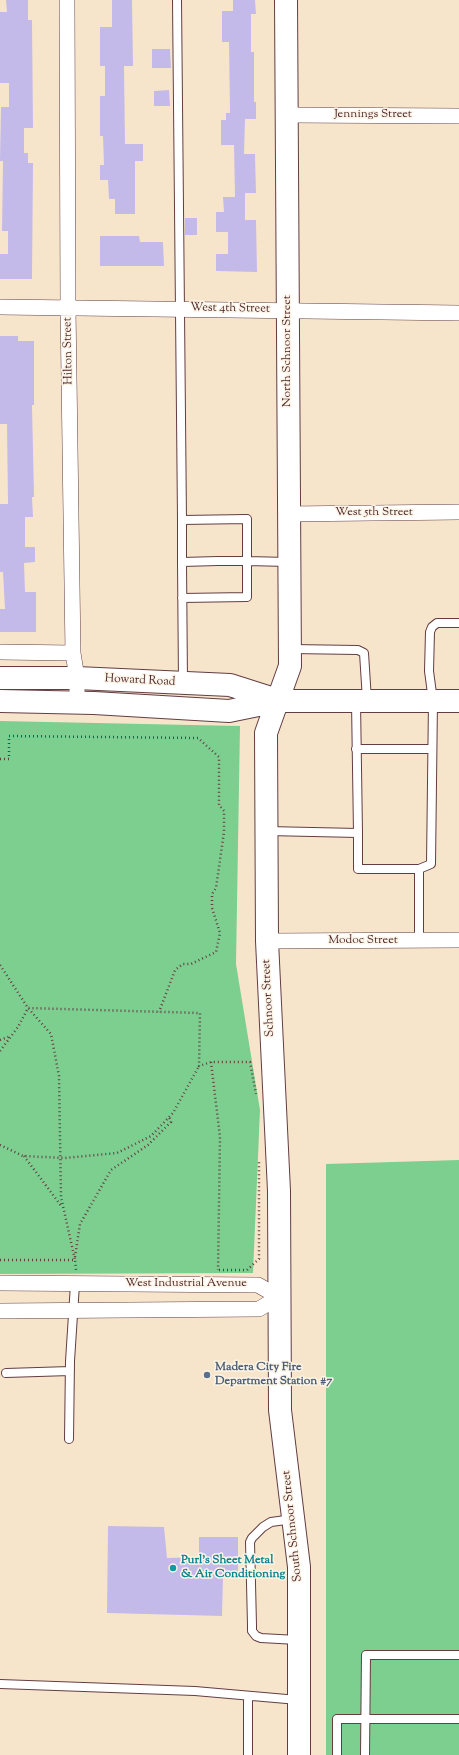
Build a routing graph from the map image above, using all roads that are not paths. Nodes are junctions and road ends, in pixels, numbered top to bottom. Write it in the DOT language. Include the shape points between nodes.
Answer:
graph roads {
  1 [pos="67,0"];
  2 [pos="177,0"];
  3 [pos="286,0"];
  4 [pos="288,115"];
  5 [pos="459,116"];
  6 [pos="0,307"];
  7 [pos="68,308"];
  8 [pos="179,308"];
  9 [pos="288,310"];
  10 [pos="459,313"];
  11 [pos="459,512"];
  12 [pos="288,514"];
  13 [pos="182,520"];
  14 [pos="247,561"];
  15 [pos="182,562"];
  16 [pos="289,562"];
  17 [pos="182,598"];
  18 [pos="459,623"];
  19 [pos="290,649"];
  20 [pos="0,652"];
  21 [pos="73,653"];
  22 [pos="0,678"];
  23 [pos="77,678"];
  24 [pos="183,683"];
  25 [pos="0,701"];
  26 [pos="278,701"];
  27 [pos="361,701"];
  28 [pos="433,701"];
  29 [pos="459,701"];
  30 [pos="77,702"];
  31 [pos="356,749"];
  32 [pos="432,749"];
  33 [pos="266,831"];
  34 [pos="358,833"];
  35 [pos="418,869"];
  36 [pos="459,940"];
  37 [pos="267,941"];
  38 [pos="419,941"];
  39 [pos="0,1283"];
  40 [pos="76,1284"];
  41 [pos="279,1297"];
  42 [pos="74,1310"];
  43 [pos="0,1311"];
  44 [pos="70,1371"];
  45 [pos="6,1373"];
  46 [pos="69,1439"];
  47 [pos="293,1519"];
  48 [pos="299,1640"];
  49 [pos="459,1655"];
  50 [pos="0,1684"];
  51 [pos="248,1696"];
  52 [pos="298,1700"];
  53 [pos="365,1719"];
  54 [pos="459,1719"];
  55 [pos="248,1755"];
  56 [pos="298,1755"];
  57 [pos="337,1755"];
  58 [pos="365,1755"];
  1 -- 7 [label="street, Hilton Street"];
  2 -- 8 [label="lane"];
  3 -- 4 [label="street, North Schnoor Street"];
  4 -- 5 [label="street, Jennings Street"];
  4 -- 9 [label="street, North Schnoor Street"];
  6 -- 7 [label="street, West 4th Street"];
  7 -- 8 [label="street, West 4th Street"];
  7 -- 21 [label="street, Hilton Street"];
  8 -- 9 [label="street, West 4th Street"];
  8 -- 13 [label="lane"];
  9 -- 10 [label="street, West 4th Street"];
  9 -- 12 [label="street, North Schnoor Street"];
  11 -- 12 [label="street, West 5th Street"];
  12 -- 16 [label="street, North Schnoor Street"];
  13 -- 14 [label="lane" via="247,519"];
  13 -- 15 [label="lane"];
  14 -- 15 [label="lane"];
  14 -- 16 [label="lane"];
  14 -- 17 [label="lane" via="247,598"];
  15 -- 17 [label="lane"];
  16 -- 19 [label="street, North Schnoor Street"];
  17 -- 24 [label="lane"];
  18 -- 28 [label="lane" via="437,623 430,632 429,671"];
  19 -- 26 [label="street, North Schnoor Street" via="290,666"];
  19 -- 27 [label="lane" via="358,650 364,653"];
  20 -- 21 [label="street"];
  21 -- 23 [label="street, Hilton Street"];
  22 -- 23 [label="street, Howard Road"];
  23 -- 24 [label="street, Howard Road"];
  23 -- 30 [label="street, Hilton Street"];
  24 -- 26 [label="street, Howard Road" via="230,685"];
  25 -- 30 [label="street, Howard Road"];
  26 -- 27 [label="street, Howard Road"];
  26 -- 30 [label="street, Howard Road" via="229,711"];
  26 -- 33 [label="street, Schnoor Street" via="266,733"];
  27 -- 28 [label="street, Howard Road"];
  27 -- 31 [label="lane"];
  28 -- 29 [label="street, Howard Road"];
  28 -- 32 [label="lane"];
  31 -- 32 [label="lane"];
  31 -- 34 [label="lane"];
  32 -- 35 [label="lane" via="431,864"];
  33 -- 34 [label="lane"];
  33 -- 37 [label="street, Schnoor Street"];
  34 -- 35 [label="lane" via="358,869"];
  35 -- 38 [label="lane"];
  36 -- 38 [label="street, Modoc Street"];
  37 -- 38 [label="street, Modoc Street"];
  37 -- 41 [label="street, Schnoor Street" via="279,1191"];
  39 -- 40 [label="street, West Industrial Avenue"];
  40 -- 41 [label="street, West Industrial Avenue" via="258,1285"];
  40 -- 42 [label="lane"];
  41 -- 42 [label="street, West Industrial Avenue" via="259,1309"];
  41 -- 47 [label="street, South Schnoor Street" via="280,1410"];
  42 -- 43 [label="street, West Industrial Avenue"];
  42 -- 44 [label="lane"];
  44 -- 45 [label="lane"];
  44 -- 46 [label="lane"];
  47 -- 48 [label="street, South Schnoor Street" via="299,1566"];
  47 -- 48 [label="lane" via="270,1522 255,1533 250,1542 252,1631 261,1638"];
  48 -- 52 [label="street, South Schnoor Street"];
  49 -- 53 [label="lane" via="366,1655"];
  50 -- 51 [label="lane" via="195,1691"];
  51 -- 52 [label="lane"];
  51 -- 55 [label="lane"];
  52 -- 56 [label="street, South Schnoor Street"];
  53 -- 54 [label="lane"];
  53 -- 57 [label="lane" via="337,1719"];
  53 -- 58 [label="lane"];
}
